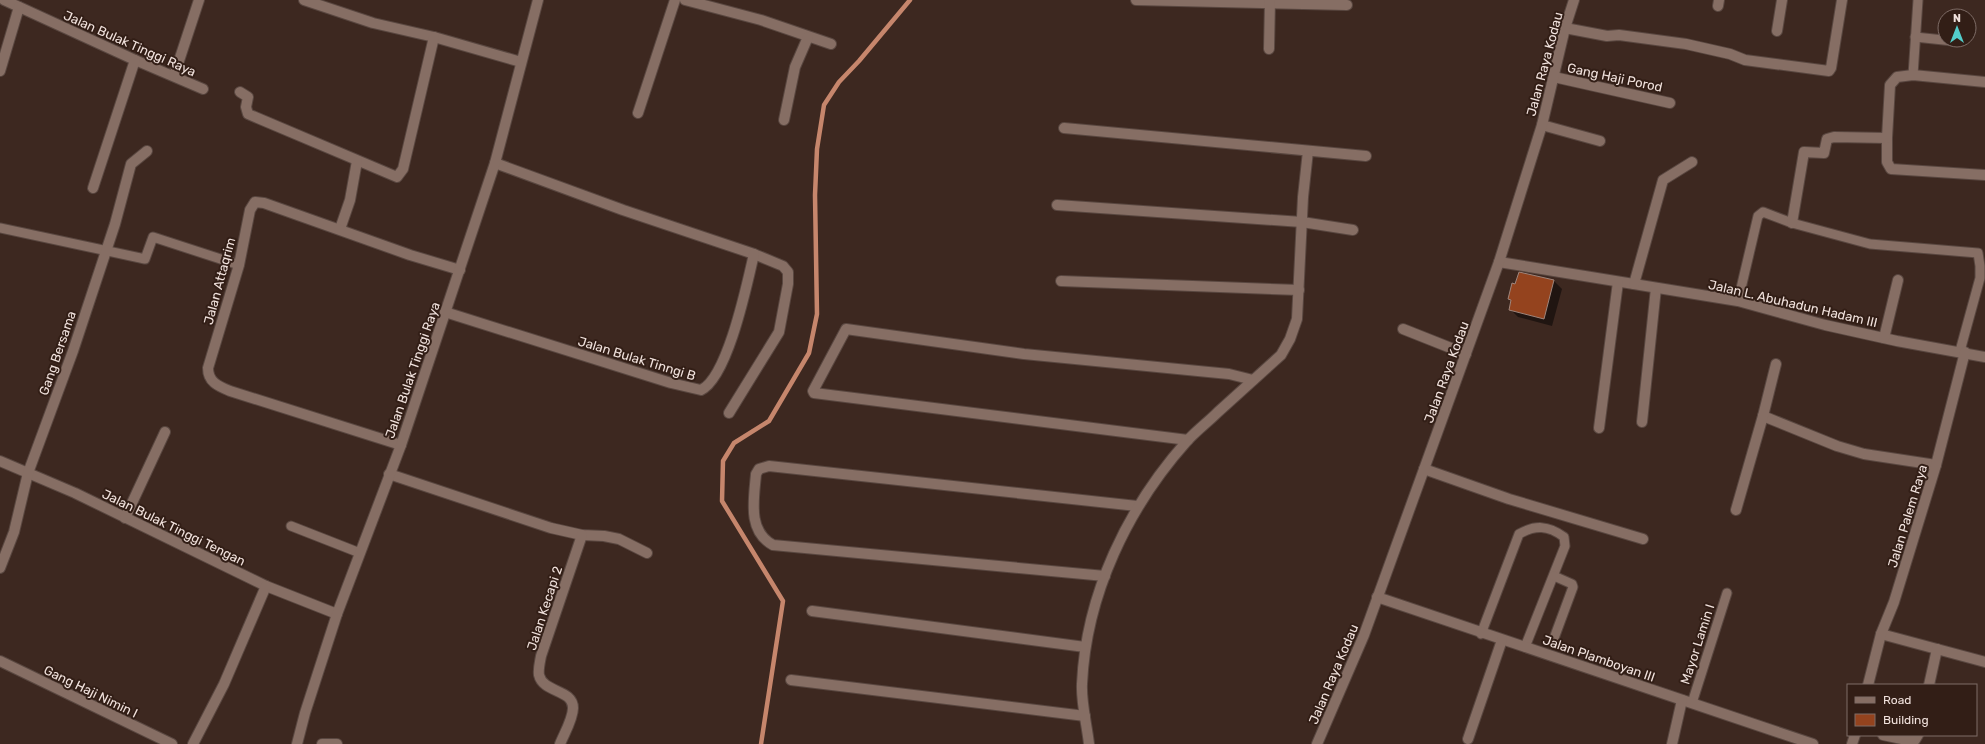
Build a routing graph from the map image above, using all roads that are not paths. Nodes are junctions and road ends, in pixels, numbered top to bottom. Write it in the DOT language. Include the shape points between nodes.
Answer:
graph roads {
  1 [pos="4,0"];
  2 [pos="199,0"];
  3 [pos="304,0"];
  4 [pos="538,0"];
  5 [pos="675,0"];
  6 [pos="685,0"];
  7 [pos="1136,0"];
  8 [pos="1574,0"];
  9 [pos="1782,0"];
  10 [pos="1842,0"];
  11 [pos="1918,0"];
  12 [pos="1270,1"];
  13 [pos="1348,5"];
  14 [pos="19,7"];
  15 [pos="1565,28"];
  16 [pos="1777,31"];
  17 [pos="434,37"];
  18 [pos="808,37"];
  19 [pos="1916,37"];
  20 [pos="1937,39"];
  21 [pos="831,44"];
  22 [pos="1269,49"];
  23 [pos="135,60"];
  24 [pos="521,62"];
  25 [pos="0,71"];
  26 [pos="1913,75"];
  27 [pos="174,76"];
  28 [pos="1554,77"];
  29 [pos="1985,82"];
  30 [pos="203,89"];
  31 [pos="240,92"];
  32 [pos="1670,102"];
  33 [pos="638,113"];
  34 [pos="784,120"];
  35 [pos="1542,125"];
  36 [pos="1064,128"];
  37 [pos="1887,138"];
  38 [pos="1600,141"];
  39 [pos="1308,151"];
  40 [pos="147,152"];
  41 [pos="1366,156"];
  42 [pos="357,161"];
  43 [pos="1692,162"];
  44 [pos="495,163"];
  45 [pos="1985,175"];
  46 [pos="93,188"];
  47 [pos="1058,205"];
  48 [pos="1302,222"];
  49 [pos="1792,223"];
  50 [pos="0,228"];
  51 [pos="340,229"];
  52 [pos="1353,230"];
  53 [pos="106,251"];
  54 [pos="754,254"];
  55 [pos="1499,262"];
  56 [pos="239,265"];
  57 [pos="460,270"];
  58 [pos="1898,280"];
  59 [pos="1060,281"];
  60 [pos="1618,282"];
  61 [pos="1634,284"];
  62 [pos="1656,288"];
  63 [pos="1298,290"];
  64 [pos="1738,301"];
  65 [pos="445,312"];
  66 [pos="1403,329"];
  67 [pos="1884,338"];
  68 [pos="1963,352"];
  69 [pos="1466,354"];
  70 [pos="1985,357"];
  71 [pos="1776,364"];
  72 [pos="1253,380"];
  73 [pos="729,413"];
  74 [pos="1763,416"];
  75 [pos="1642,422"];
  76 [pos="1598,428"];
  77 [pos="165,432"];
  78 [pos="1188,440"];
  79 [pos="401,445"];
  80 [pos="0,461"];
  81 [pos="1936,465"];
  82 [pos="1424,469"];
  83 [pos="28,473"];
  84 [pos="390,474"];
  85 [pos="1137,506"];
  86 [pos="1736,510"];
  87 [pos="125,518"];
  88 [pos="291,526"];
  89 [pos="582,535"];
  90 [pos="1643,539"];
  91 [pos="360,553"];
  92 [pos="647,553"];
  93 [pos="1,562"];
  94 [pos="1105,576"];
  95 [pos="1554,576"];
  96 [pos="266,586"];
  97 [pos="1727,593"];
  98 [pos="1377,597"];
  99 [pos="812,611"];
  100 [pos="337,614"];
  101 [pos="1481,634"];
  102 [pos="1881,634"];
  103 [pos="1502,640"];
  104 [pos="1553,641"];
  105 [pos="1085,647"];
  106 [pos="1525,647"];
  107 [pos="1937,649"];
  108 [pos="0,661"];
  109 [pos="1985,662"];
  110 [pos="791,680"];
  111 [pos="1868,684"];
  112 [pos="1929,684"];
  113 [pos="1687,701"];
  114 [pos="1085,716"];
  115 [pos="1888,736"];
  116 [pos="1917,736"];
  117 [pos="1468,739"];
  118 [pos="172,744"];
  119 [pos="193,744"];
  120 [pos="297,744"];
  121 [pos="322,744"];
  122 [pos="337,744"];
  123 [pos="560,744"];
  124 [pos="1089,744"];
  125 [pos="1318,744"];
  126 [pos="1672,744"];
  127 [pos="1813,744"];
  1 -- 14 [label="street, Jalan Bulak Tinggi Raya"];
  2 -- 27 [label="street"];
  3 -- 17 [label="street" via="372,23"];
  4 -- 24 [label="street, Jalan Bulak Tinggi Raya"];
  5 -- 33 [label="street"];
  6 -- 18 [label="street" via="761,20"];
  7 -- 12 [label="street"];
  8 -- 15 [label="street, Jalan Raya Kodau"];
  9 -- 16 [label="street"];
  10 -- 15 [label="street" via="1829,71 1760,62 1686,44 1619,35 1607,36"];
  11 -- 19 [label="lane"];
  12 -- 13 [label="street"];
  12 -- 22 [label="street"];
  14 -- 23 [label="street, Jalan Bulak Tinggi Raya"];
  14 -- 25 [label="street"];
  15 -- 28 [label="street, Jalan Raya Kodau"];
  17 -- 24 [label="street"];
  17 -- 42 [label="street" via="403,169 395,177"];
  18 -- 21 [label="street"];
  18 -- 34 [label="street" via="795,67"];
  19 -- 20 [label="lane"];
  19 -- 26 [label="lane"];
  23 -- 27 [label="street, Jalan Bulak Tinggi Raya"];
  23 -- 46 [label="street"];
  24 -- 44 [label="street, Jalan Bulak Tinggi Raya"];
  26 -- 29 [label="street"];
  26 -- 37 [label="street" via="1897,77 1890,85"];
  27 -- 30 [label="street, Jalan Bulak Tinggi Raya"];
  28 -- 32 [label="street, Gang Haji Porod"];
  28 -- 35 [label="street, Jalan Raya Kodau"];
  31 -- 42 [label="street" via="248,97 248,114"];
  35 -- 38 [label="street"];
  35 -- 55 [label="street, Jalan Raya Kodau"];
  36 -- 39 [label="street"];
  37 -- 45 [label="street" via="1887,162 1891,169"];
  37 -- 49 [label="street" via="1834,137 1827,139 1824,153 1804,152"];
  39 -- 41 [label="street"];
  39 -- 48 [label="street"];
  40 -- 53 [label="street, Gang Bersama" via="132,164"];
  42 -- 51 [label="street" via="350,200"];
  43 -- 61 [label="street" via="1663,180"];
  44 -- 54 [label="street"];
  44 -- 57 [label="street, Jalan Bulak Tinggi Raya"];
  47 -- 48 [label="street"];
  48 -- 52 [label="street"];
  48 -- 63 [label="street"];
  49 -- 64 [label="lane" via="1763,212 1758,216"];
  49 -- 68 [label="lane" via="1870,244 1978,254 1980,278"];
  50 -- 53 [label="lane"];
  51 -- 56 [label="street, Jalan Attaqrim" via="255,202 250,210"];
  51 -- 57 [label="street, Jalan Attaqrim"];
  53 -- 56 [label="lane" via="145,259 152,237"];
  53 -- 83 [label="street, Gang Bersama"];
  54 -- 65 [label="street, Jalan Bulak Tinngi B" via="726,354 712,381 701,390 677,385"];
  54 -- 73 [label="street" via="783,266 788,272 788,284 779,332"];
  55 -- 60 [label="street, Jalan L. Abuhadun Hadam III"];
  55 -- 69 [label="street, Jalan Raya Kodau"];
  56 -- 79 [label="street, Jalan Attaqrim" via="208,368 208,376 212,381 230,391"];
  57 -- 65 [label="street, Jalan Bulak Tinggi Raya"];
  58 -- 67 [label="street"];
  59 -- 63 [label="street"];
  60 -- 61 [label="street, Jalan L. Abuhadun Hadam III"];
  60 -- 76 [label="street"];
  61 -- 62 [label="street, Jalan L. Abuhadun Hadam III"];
  62 -- 64 [label="street, Jalan L. Abuhadun Hadam III"];
  62 -- 75 [label="street"];
  63 -- 72 [label="street" via="1297,319 1290,339 1281,355"];
  64 -- 67 [label="street, Jalan L. Abuhadun Hadam III"];
  65 -- 79 [label="street, Jalan Bulak Tinggi Raya"];
  66 -- 69 [label="street"];
  67 -- 68 [label="street, Jalan L. Abuhadun Hadam III"];
  68 -- 70 [label="street, Jalan L. Abuhadun Hadam III"];
  68 -- 81 [label="street, Jalan Palem Raya"];
  69 -- 82 [label="street, Jalan Raya Kodau"];
  71 -- 74 [label="street"];
  72 -- 78 [label="street"];
  72 -- 78 [label="street" via="1228,374 1024,354 846,329 813,391"];
  74 -- 81 [label="street" via="1837,446 1864,454"];
  74 -- 86 [label="street"];
  77 -- 87 [label="street"];
  78 -- 85 [label="street" via="1149,487"];
  79 -- 84 [label="street, Jalan Bulak Tinggi Raya"];
  80 -- 83 [label="street, Jalan Bulak Tinggi Tengan"];
  81 -- 102 [label="street, Jalan Palem Raya" via="1894,602"];
  82 -- 90 [label="street" via="1509,499"];
  82 -- 98 [label="street, Jalan Raya Kodau"];
  83 -- 87 [label="street, Jalan Bulak Tinggi Tengan"];
  83 -- 93 [label="street, Gang Bersama" via="14,532"];
  84 -- 89 [label="street" via="551,528"];
  84 -- 91 [label="street, Jalan Bulak Tinggi Raya"];
  85 -- 94 [label="street"];
  85 -- 94 [label="street" via="769,466 759,469 756,474 754,517 758,532 773,545"];
  87 -- 96 [label="street, Jalan Bulak Tinggi Tengan"];
  88 -- 91 [label="lane"];
  89 -- 92 [label="street" via="619,539"];
  89 -- 123 [label="street, Jalan Kecapi 2" via="541,656 539,671 542,682 572,702 572,712"];
  91 -- 100 [label="street, Jalan Bulak Tinggi Raya"];
  94 -- 105 [label="street"];
  95 -- 101 [label="lane" via="1565,546 1564,537 1538,526 1518,534"];
  95 -- 104 [label="lane" via="1572,584 1573,587"];
  95 -- 106 [label="lane"];
  96 -- 100 [label="street, Jalan Bulak Tinggi Tengan"];
  96 -- 119 [label="street" via="224,684"];
  97 -- 113 [label="lane, Mayor Lamin I"];
  98 -- 101 [label="street, Jalan Plamboyan III"];
  98 -- 125 [label="street, Jalan Raya Kodau" via="1364,635"];
  99 -- 105 [label="street"];
  100 -- 120 [label="street, Jalan Bulak Tinggi Raya"];
  101 -- 103 [label="street, Jalan Plamboyan III"];
  102 -- 107 [label="street"];
  102 -- 111 [label="street, Jalan Palem Raya"];
  103 -- 106 [label="street, Jalan Plamboyan III"];
  103 -- 117 [label="street"];
  105 -- 114 [label="street" via="1082,686"];
  106 -- 113 [label="street, Jalan Plamboyan III"];
  107 -- 109 [label="street"];
  107 -- 112 [label="street"];
  108 -- 118 [label="street, Gang Haji Nimin I"];
  110 -- 114 [label="street"];
  113 -- 126 [label="street"];
  113 -- 127 [label="street, Jalan Plamboyan III"];
  114 -- 124 [label="street"];
  115 -- 116 [label="street" via="1911,741"];
  121 -- 122 [label="street"];
}
